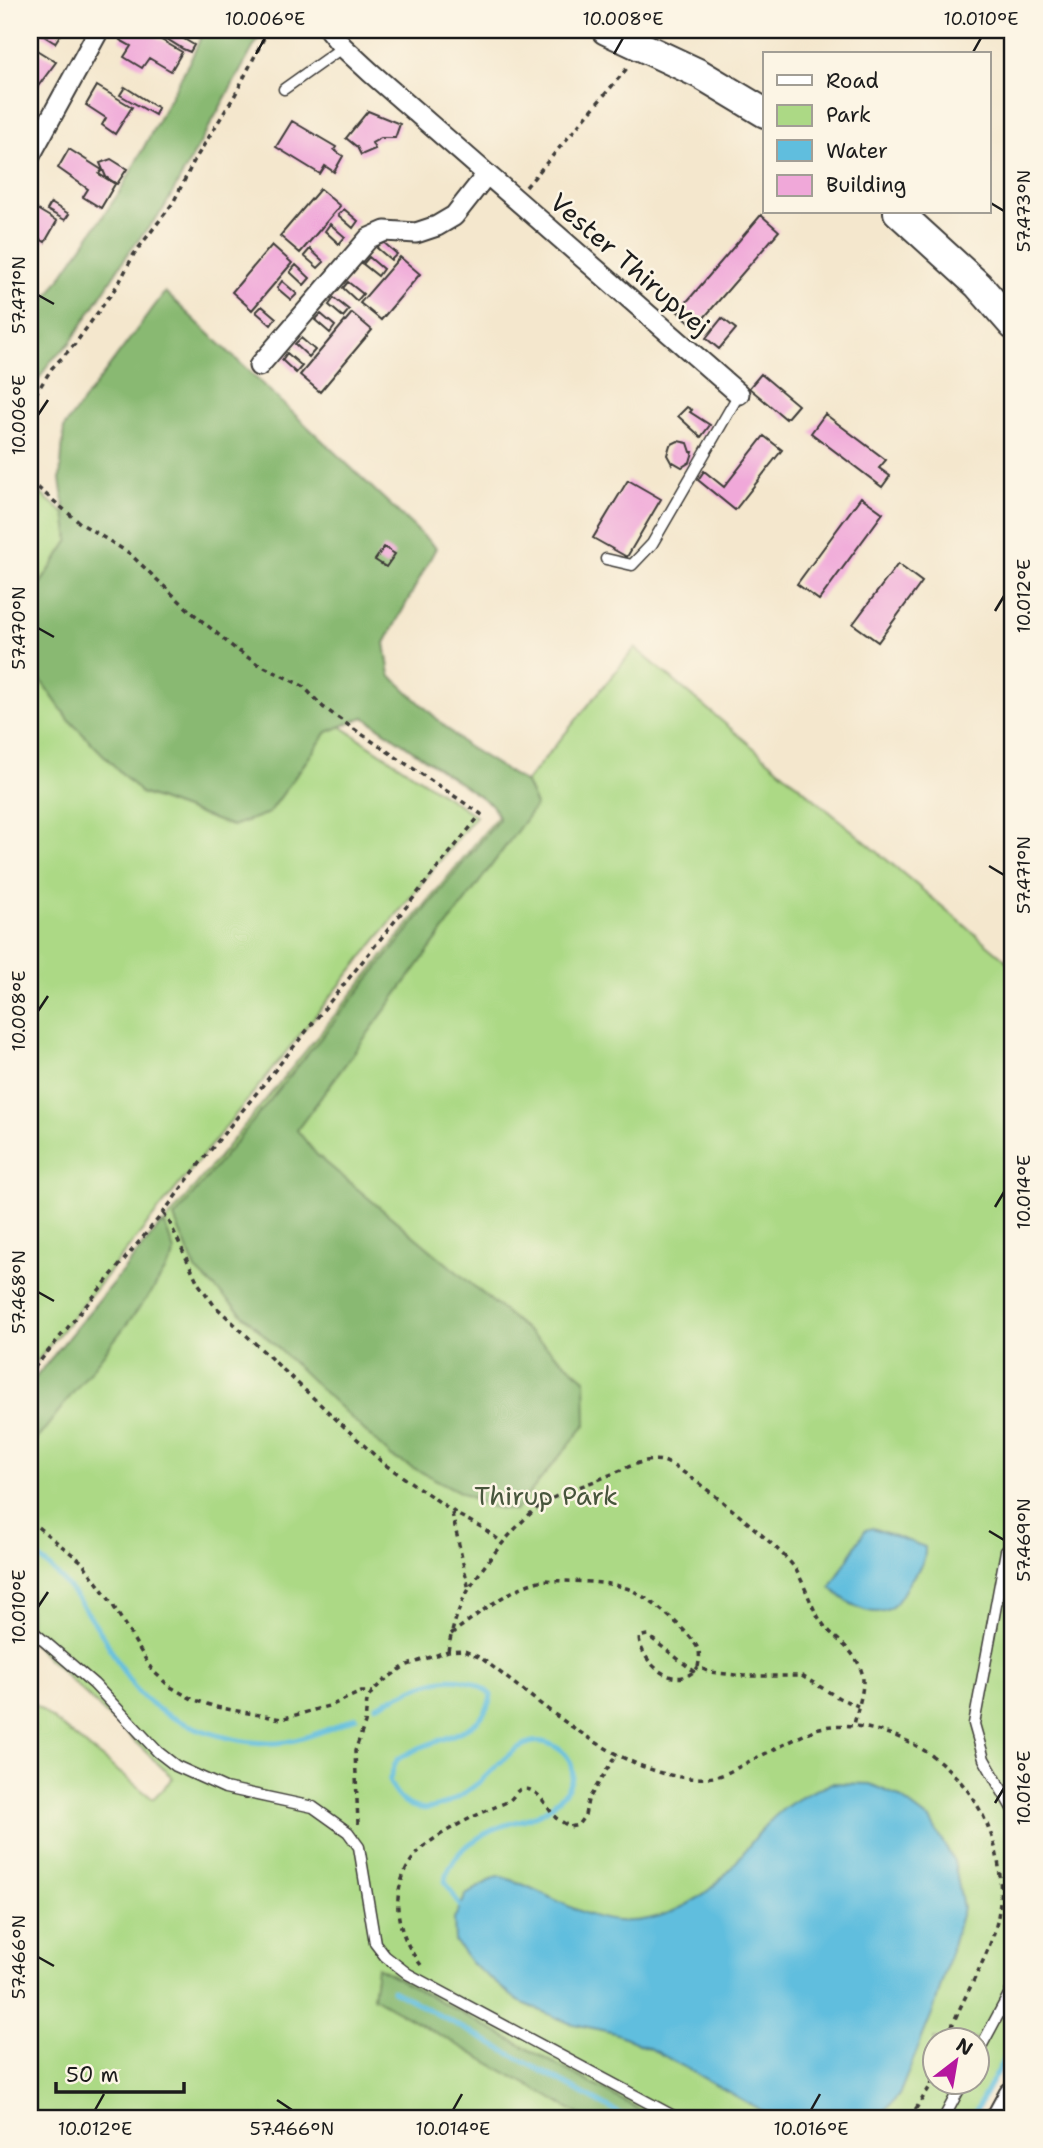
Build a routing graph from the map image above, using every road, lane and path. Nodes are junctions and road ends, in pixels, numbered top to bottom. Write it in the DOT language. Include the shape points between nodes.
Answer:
graph roads {
  1 [pos="99,30"];
  2 [pos="268,30"];
  3 [pos="329,30"];
  4 [pos="606,30"];
  5 [pos="343,47"];
  6 [pos="629,66"];
  7 [pos="284,89"];
  8 [pos="763,112"];
  9 [pos="30,156"];
  10 [pos="487,174"];
  11 [pos="515,199"];
  12 [pos="900,214"];
  13 [pos="1013,325"];
  14 [pos="259,366"];
  15 [pos="738,394"];
  16 [pos="30,403"];
  17 [pos="30,481"];
  18 [pos="606,559"];
  19 [pos="163,1213"];
  20 [pos="30,1373"];
  21 [pos="452,1511"];
  22 [pos="30,1521"];
  23 [pos="503,1544"];
  24 [pos="1006,1551"];
  25 [pos="469,1590"];
  26 [pos="30,1629"];
  27 [pos="451,1634"];
  28 [pos="448,1651"];
  29 [pos="698,1667"];
  30 [pos="695,1672"];
  31 [pos="372,1692"];
  32 [pos="858,1706"];
  33 [pos="854,1725"];
  34 [pos="616,1755"];
  35 [pos="1013,1810"];
  36 [pos="359,1847"];
  37 [pos="431,1987"];
  38 [pos="1013,1987"];
  39 [pos="952,2025"];
  40 [pos="990,2030"];
  41 [pos="924,2096"];
  42 [pos="955,2096"];
  43 [pos="1013,2096"];
  44 [pos="677,2118"];
  45 [pos="910,2118"];
  46 [pos="944,2118"];
  47 [pos="1001,2118"];
  1 -- 9 [label="street"];
  2 -- 16 [label="path" via="173,203"];
  3 -- 5 [label="street, Vester Thirupvej"];
  4 -- 8 [label="street" via="700,74"];
  5 -- 7 [label="lane"];
  5 -- 10 [label="street, Vester Thirupvej"];
  6 -- 11 [label="path"];
  10 -- 11 [label="street, Vester Thirupvej"];
  10 -- 14 [label="street" via="454,216 437,226 416,233 385,231 369,238"];
  11 -- 15 [label="street, Vester Thirupvej"];
  12 -- 13 [label="street" via="978,285"];
  15 -- 18 [label="lane" via="652,544 632,565"];
  17 -- 19 [label="path" via="80,523 129,553 233,647 303,686 323,707 481,814"];
  19 -- 20 [label="path"];
  19 -- 21 [label="path" via="198,1283 214,1304 384,1464"];
  21 -- 23 [label="path"];
  21 -- 25 [label="path"];
  22 -- 31 [label="path" via="82,1562 152,1670 192,1699 281,1719"];
  23 -- 25 [label="path"];
  23 -- 32 [label="path" via="544,1503 640,1463 653,1460 674,1465 793,1566 822,1623 858,1664 862,1683"];
  24 -- 35 [label="lane" via="974,1724 984,1759"];
  25 -- 27 [label="path"];
  26 -- 36 [label="lane" via="94,1684 176,1766 225,1788 313,1807 348,1832"];
  27 -- 28 [label="path"];
  27 -- 29 [label="path" via="534,1582 612,1585 637,1593 676,1623 696,1646"];
  28 -- 31 [label="path" via="405,1666"];
  28 -- 34 [label="path" via="462,1650 481,1658"];
  29 -- 30 [label="path"];
  29 -- 32 [label="path" via="744,1676 803,1676"];
  30 -- 30 [label="path" via="682,1678 667,1675 644,1655 639,1637 648,1635"];
  31 -- 36 [label="path" via="355,1758"];
  32 -- 33 [label="path"];
  33 -- 34 [label="path" via="816,1729 714,1777 651,1770"];
  33 -- 39 [label="path" via="892,1734 949,1768 970,1792 992,1833 999,1868 999,1911 990,1943"];
  34 -- 37 [label="path" via="578,1825 570,1827 555,1817 544,1800 522,1789 419,1851 403,1874 396,1903 400,1930 430,1976"];
  36 -- 37 [label="lane" via="376,1943 385,1956"];
  37 -- 44 [label="lane"];
  38 -- 40 [label="lane"];
  41 -- 45 [label="path"];
  42 -- 46 [label="lane"];
  43 -- 47 [label="street"];
}
